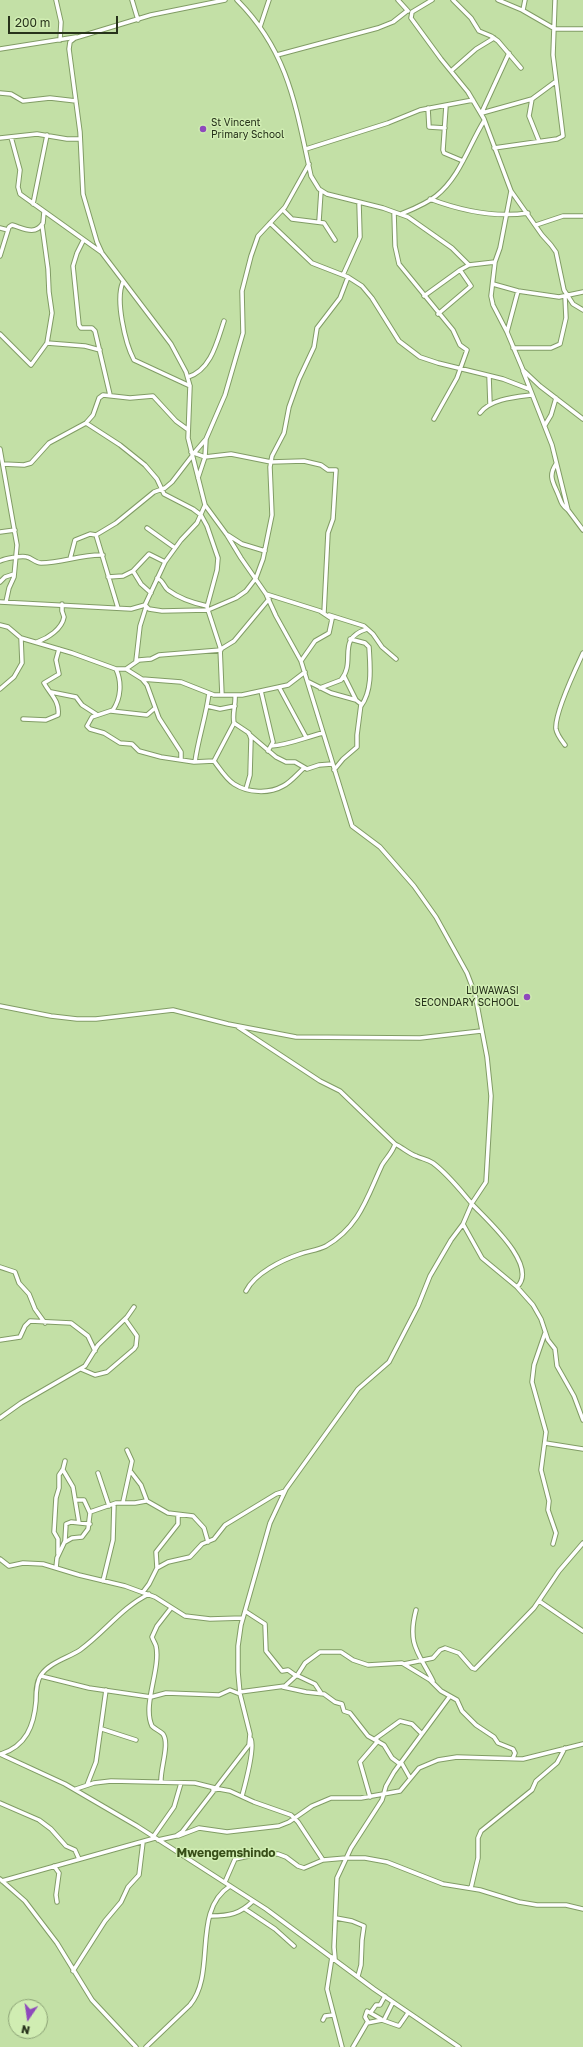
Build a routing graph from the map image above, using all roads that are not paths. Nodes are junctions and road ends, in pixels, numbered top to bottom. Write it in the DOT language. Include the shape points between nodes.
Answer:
graph roads {
  1 [pos="56,0"];
  2 [pos="132,0"];
  3 [pos="226,0"];
  4 [pos="237,0"];
  5 [pos="265,0"];
  6 [pos="268,0"];
  7 [pos="398,0"];
  8 [pos="432,0"];
  9 [pos="453,0"];
  10 [pos="498,0"];
  11 [pos="525,0"];
  12 [pos="554,0"];
  13 [pos="264,9"];
  14 [pos="523,10"];
  15 [pos="407,11"];
  16 [pos="400,16"];
  17 [pos="411,16"];
  18 [pos="138,20"];
  19 [pos="260,27"];
  20 [pos="553,28"];
  21 [pos="583,29"];
  22 [pos="83,36"];
  23 [pos="494,38"];
  24 [pos="60,40"];
  25 [pos="0,49"];
  26 [pos="509,53"];
  27 [pos="277,55"];
  28 [pos="521,68"];
  29 [pos="451,71"];
  30 [pos="555,82"];
  31 [pos="0,93"];
  32 [pos="532,99"];
  33 [pos="473,100"];
  34 [pos="76,101"];
  35 [pos="446,106"];
  36 [pos="428,108"];
  37 [pos="482,114"];
  38 [pos="484,121"];
  39 [pos="445,128"];
  40 [pos="47,135"];
  41 [pos="11,137"];
  42 [pos="0,138"];
  43 [pos="80,139"];
  44 [pos="539,141"];
  45 [pos="494,148"];
  46 [pos="306,149"];
  47 [pos="463,161"];
  48 [pos="309,164"];
  49 [pos="321,190"];
  50 [pos="511,191"];
  51 [pos="430,199"];
  52 [pos="359,203"];
  53 [pos="33,204"];
  54 [pos="283,210"];
  55 [pos="44,212"];
  56 [pos="394,212"];
  57 [pos="528,213"];
  58 [pos="401,214"];
  59 [pos="507,216"];
  60 [pos="583,216"];
  61 [pos="319,221"];
  62 [pos="270,223"];
  63 [pos="42,225"];
  64 [pos="536,225"];
  65 [pos="0,228"];
  66 [pos="8,230"];
  67 [pos="335,240"];
  68 [pos="83,241"];
  69 [pos="102,253"];
  70 [pos="0,256"];
  71 [pos="495,262"];
  72 [pos="468,265"];
  73 [pos="460,270"];
  74 [pos="343,275"];
  75 [pos="348,277"];
  76 [pos="123,282"];
  77 [pos="493,284"];
  78 [pos="518,291"];
  79 [pos="583,292"];
  80 [pos="424,296"];
  81 [pos="566,296"];
  82 [pos="583,310"];
  83 [pos="438,314"];
  84 [pos="224,321"];
  85 [pos="507,332"];
  86 [pos="0,334"];
  87 [pos="47,343"];
  88 [pos="513,348"];
  89 [pos="100,350"];
  90 [pos="461,369"];
  91 [pos="522,370"];
  92 [pos="489,376"];
  93 [pos="188,377"];
  94 [pos="190,386"];
  95 [pos="529,389"];
  96 [pos="110,395"];
  97 [pos="531,395"];
  98 [pos="556,398"];
  99 [pos="490,404"];
  100 [pos="480,413"];
  101 [pos="583,418"];
  102 [pos="434,419"];
  103 [pos="86,423"];
  104 [pos="545,425"];
  105 [pos="187,429"];
  106 [pos="206,439"];
  107 [pos="0,449"];
  108 [pos="192,454"];
  109 [pos="204,457"];
  110 [pos="271,462"];
  111 [pos="3,464"];
  112 [pos="556,464"];
  113 [pos="197,479"];
  114 [pos="161,489"];
  115 [pos="205,505"];
  116 [pos="568,510"];
  117 [pos="201,515"];
  118 [pos="147,528"];
  119 [pos="15,530"];
  120 [pos="583,530"];
  121 [pos="0,532"];
  122 [pos="96,535"];
  123 [pos="227,535"];
  124 [pos="175,548"];
  125 [pos="265,552"];
  126 [pos="103,556"];
  127 [pos="16,558"];
  128 [pos="70,559"];
  129 [pos="0,561"];
  130 [pos="165,562"];
  131 [pos="133,571"];
  132 [pos="14,574"];
  133 [pos="108,577"];
  134 [pos="157,578"];
  135 [pos="256,578"];
  136 [pos="0,582"];
  137 [pos="151,593"];
  138 [pos="266,594"];
  139 [pos="269,599"];
  140 [pos="0,602"];
  141 [pos="6,602"];
  142 [pos="62,604"];
  143 [pos="145,606"];
  144 [pos="118,608"];
  145 [pos="208,608"];
  146 [pos="325,613"];
  147 [pos="0,625"];
  148 [pos="367,629"];
  149 [pos="21,638"];
  150 [pos="350,639"];
  151 [pos="36,642"];
  152 [pos="59,649"];
  153 [pos="221,650"];
  154 [pos="583,653"];
  155 [pos="396,659"];
  156 [pos="301,660"];
  157 [pos="136,661"];
  158 [pos="116,669"];
  159 [pos="126,669"];
  160 [pos="305,672"];
  161 [pos="344,676"];
  162 [pos="142,679"];
  163 [pos="309,682"];
  164 [pos="280,687"];
  165 [pos="320,688"];
  166 [pos="0,689"];
  167 [pos="51,692"];
  168 [pos="260,692"];
  169 [pos="209,693"];
  170 [pos="222,695"];
  171 [pos="235,695"];
  172 [pos="356,700"];
  173 [pos="207,706"];
  174 [pos="235,706"];
  175 [pos="361,706"];
  176 [pos="155,708"];
  177 [pos="110,711"];
  178 [pos="96,714"];
  179 [pos="23,720"];
  180 [pos="234,723"];
  181 [pos="323,733"];
  182 [pos="249,734"];
  183 [pos="306,738"];
  184 [pos="566,745"];
  185 [pos="271,746"];
  186 [pos="268,751"];
  187 [pos="181,759"];
  188 [pos="214,761"];
  189 [pos="195,762"];
  190 [pos="332,764"];
  191 [pos="304,768"];
  192 [pos="334,770"];
  193 [pos="246,789"];
  194 [pos="0,1006"];
  195 [pos="236,1026"];
  196 [pos="481,1031"];
  197 [pos="394,1144"];
  198 [pos="472,1203"];
  199 [pos="463,1224"];
  200 [pos="0,1267"];
  201 [pos="517,1287"];
  202 [pos="246,1291"];
  203 [pos="134,1307"];
  204 [pos="125,1319"];
  205 [pos="45,1322"];
  206 [pos="545,1333"];
  207 [pos="0,1340"];
  208 [pos="95,1351"];
  209 [pos="81,1369"];
  210 [pos="0,1418"];
  211 [pos="583,1420"];
  212 [pos="545,1443"];
  213 [pos="583,1449"];
  214 [pos="127,1450"];
  215 [pos="65,1461"];
  216 [pos="62,1470"];
  217 [pos="131,1472"];
  218 [pos="98,1473"];
  219 [pos="285,1491"];
  220 [pos="76,1500"];
  221 [pos="146,1500"];
  222 [pos="123,1502"];
  223 [pos="114,1504"];
  224 [pos="109,1506"];
  225 [pos="90,1512"];
  226 [pos="178,1515"];
  227 [pos="79,1523"];
  228 [pos="90,1524"];
  229 [pos="64,1542"];
  230 [pos="208,1542"];
  231 [pos="583,1543"];
  232 [pos="553,1544"];
  233 [pos="58,1554"];
  234 [pos="0,1559"];
  235 [pos="56,1568"];
  236 [pos="157,1568"];
  237 [pos="103,1581"];
  238 [pos="143,1592"];
  239 [pos="149,1594"];
  240 [pos="539,1601"];
  241 [pos="171,1608"];
  242 [pos="416,1610"];
  243 [pos="245,1611"];
  244 [pos="243,1618"];
  245 [pos="583,1631"];
  246 [pos="422,1660"];
  247 [pos="404,1664"];
  248 [pos="295,1675"];
  249 [pos="41,1676"];
  250 [pos="435,1685"];
  251 [pos="282,1686"];
  252 [pos="106,1690"];
  253 [pos="240,1693"];
  254 [pos="321,1693"];
  255 [pos="450,1696"];
  256 [pos="151,1697"];
  257 [pos="102,1729"];
  258 [pos="422,1734"];
  259 [pos="250,1738"];
  260 [pos="136,1740"];
  261 [pos="376,1740"];
  262 [pos="583,1744"];
  263 [pos="565,1748"];
  264 [pos="0,1754"];
  265 [pos="513,1758"];
  266 [pos="401,1763"];
  267 [pos="410,1778"];
  268 [pos="160,1782"];
  269 [pos="181,1783"];
  270 [pos="87,1785"];
  271 [pos="76,1789"];
  272 [pos="214,1789"];
  273 [pos="384,1794"];
  274 [pos="242,1796"];
  275 [pos="370,1797"];
  276 [pos="0,1803"];
  277 [pos="295,1818"];
  278 [pos="177,1836"];
  279 [pos="155,1838"];
  280 [pos="143,1842"];
  281 [pos="346,1858"];
  282 [pos="79,1859"];
  283 [pos="323,1860"];
  284 [pos="54,1866"];
  285 [pos="1,1880"];
  286 [pos="225,1882"];
  287 [pos="230,1886"];
  288 [pos="471,1888"];
  289 [pos="253,1901"];
  290 [pos="57,1902"];
  291 [pos="245,1909"];
  292 [pos="583,1909"];
  293 [pos="211,1916"];
  294 [pos="336,1918"];
  295 [pos="294,1946"];
  296 [pos="334,1958"];
  297 [pos="73,1971"];
  298 [pos="358,1976"];
  299 [pos="385,1996"];
  300 [pos="393,2002"];
  301 [pos="371,2012"];
  302 [pos="408,2013"];
  303 [pos="333,2015"];
  304 [pos="323,2020"];
  305 [pos="383,2020"];
  306 [pos="368,2022"];
  307 [pos="136,2047"];
  308 [pos="146,2047"];
  309 [pos="342,2047"];
  310 [pos="353,2047"];
  311 [pos="459,2047"];
  1 -- 24 [label="street" via="61,22"];
  2 -- 18 [label="street"];
  3 -- 18 [label="street" via="159,13"];
  4 -- 19 [label="street"];
  5 -- 13 [label="street"];
  6 -- 13 [label="street"];
  7 -- 15 [label="street"];
  8 -- 17 [label="street"];
  9 -- 23 [label="street" via="472,18 478,31"];
  10 -- 14 [label="street"];
  11 -- 14 [label="street"];
  12 -- 20 [label="street"];
  13 -- 19 [label="street"];
  14 -- 20 [label="street"];
  15 -- 16 [label="street"];
  15 -- 17 [label="street"];
  16 -- 17 [label="street"];
  16 -- 27 [label="street" via="378,28"];
  17 -- 29 [label="street"];
  18 -- 22 [label="street"];
  19 -- 27 [label="street"];
  20 -- 21 [label="street"];
  20 -- 30 [label="street"];
  22 -- 24 [label="street"];
  22 -- 34 [label="street" via="72,40 69,49"];
  23 -- 26 [label="street"];
  23 -- 29 [label="street"];
  24 -- 25 [label="street"];
  26 -- 28 [label="street"];
  26 -- 37 [label="street"];
  27 -- 46 [label="street" via="288,78"];
  29 -- 33 [label="street"];
  30 -- 32 [label="street"];
  30 -- 44 [label="street" via="564,133 561,138"];
  31 -- 34 [label="street" via="11,94 23,102 50,98"];
  32 -- 37 [label="street"];
  32 -- 44 [label="street" via="529,116"];
  33 -- 35 [label="street"];
  33 -- 37 [label="street"];
  34 -- 43 [label="street"];
  35 -- 36 [label="street"];
  35 -- 39 [label="street"];
  36 -- 39 [label="street" via="429,128"];
  36 -- 46 [label="street" via="388,124"];
  37 -- 38 [label="street"];
  38 -- 45 [label="street"];
  38 -- 47 [label="street"];
  39 -- 47 [label="street" via="443,151"];
  40 -- 41 [label="street"];
  40 -- 43 [label="street"];
  40 -- 53 [label="street"];
  41 -- 42 [label="street"];
  41 -- 53 [label="street" via="20,170 18,190"];
  43 -- 69 [label="street" via="83,194"];
  44 -- 45 [label="street"];
  45 -- 50 [label="street"];
  46 -- 48 [label="street"];
  47 -- 51 [label="street" via="445,187"];
  48 -- 49 [label="street" via="314,183"];
  48 -- 54 [label="street"];
  49 -- 52 [label="street" via="338,198"];
  49 -- 61 [label="street"];
  50 -- 57 [label="street"];
  50 -- 59 [label="street"];
  51 -- 58 [label="street"];
  51 -- 59 [label="street" via="472,211"];
  52 -- 56 [label="street"];
  52 -- 74 [label="street" via="360,237"];
  53 -- 55 [label="street"];
  54 -- 61 [label="street" via="292,219"];
  54 -- 62 [label="street"];
  55 -- 63 [label="street"];
  55 -- 68 [label="street"];
  56 -- 58 [label="street"];
  56 -- 80 [label="street" via="397,259"];
  57 -- 59 [label="street"];
  57 -- 64 [label="street"];
  58 -- 72 [label="street" via="452,248"];
  59 -- 71 [label="street"];
  60 -- 64 [label="street" via="563,216"];
  61 -- 67 [label="street" via="327,225"];
  62 -- 74 [label="street" via="306,259"];
  62 -- 106 [label="street" via="258,236 247,268 241,300 243,332 225,395"];
  63 -- 66 [label="street" via="38,229 27,231 12,225"];
  63 -- 87 [label="street" via="52,313"];
  64 -- 81 [label="street" via="556,252"];
  65 -- 66 [label="street"];
  66 -- 70 [label="street"];
  68 -- 69 [label="street"];
  68 -- 89 [label="street" via="73,266 79,325 81,328 94,329"];
  69 -- 76 [label="street"];
  71 -- 72 [label="street"];
  71 -- 77 [label="street"];
  72 -- 73 [label="street"];
  73 -- 80 [label="street"];
  73 -- 83 [label="street" via="471,286"];
  74 -- 75 [label="street"];
  75 -- 90 [label="street" via="355,280 372,298 394,334 409,350 420,357"];
  75 -- 110 [label="street" via="340,298 317,328 314,346 301,373 289,408 284,433 273,452"];
  76 -- 93 [label="street" via="171,344"];
  76 -- 94 [label="street" via="120,292 123,320 134,360"];
  77 -- 78 [label="street"];
  77 -- 85 [label="street" via="493,305"];
  78 -- 81 [label="street"];
  78 -- 85 [label="street"];
  79 -- 81 [label="street"];
  80 -- 83 [label="street"];
  81 -- 82 [label="street"];
  81 -- 88 [label="street" via="566,318 557,346"];
  83 -- 90 [label="street" via="453,330 460,344 468,350"];
  84 -- 93 [label="street" via="205,366 199,373"];
  85 -- 88 [label="street"];
  86 -- 87 [label="street" via="31,365"];
  87 -- 89 [label="street" via="86,346"];
  88 -- 91 [label="street"];
  89 -- 96 [label="street"];
  90 -- 92 [label="street"];
  90 -- 102 [label="street"];
  91 -- 95 [label="street"];
  91 -- 98 [label="street"];
  92 -- 95 [label="street"];
  92 -- 99 [label="street"];
  93 -- 94 [label="street"];
  94 -- 105 [label="street"];
  95 -- 97 [label="street"];
  96 -- 103 [label="street" via="99,398 94,412"];
  96 -- 105 [label="street" via="130,398 153,396"];
  97 -- 99 [label="street"];
  97 -- 104 [label="street"];
  98 -- 101 [label="street"];
  98 -- 104 [label="street" via="552,415"];
  99 -- 100 [label="street"];
  103 -- 111 [label="street" via="49,443 31,463"];
  103 -- 114 [label="street" via="145,464"];
  104 -- 112 [label="street"];
  105 -- 108 [label="street"];
  106 -- 108 [label="street"];
  106 -- 109 [label="street"];
  107 -- 111 [label="street"];
  108 -- 109 [label="street"];
  108 -- 113 [label="street"];
  108 -- 114 [label="street" via="176,478"];
  109 -- 110 [label="street" via="231,454"];
  109 -- 113 [label="street"];
  110 -- 125 [label="street" via="272,515"];
  110 -- 146 [label="street" via="304,461 321,465 328,470 336,470 333,519 328,532"];
  111 -- 119 [label="street"];
  112 -- 116 [label="street"];
  112 -- 116 [label="street" via="551,480 562,504"];
  113 -- 115 [label="street"];
  114 -- 117 [label="street" via="168,497 187,505"];
  114 -- 122 [label="street"];
  115 -- 117 [label="street"];
  115 -- 123 [label="street"];
  116 -- 120 [label="street"];
  117 -- 124 [label="street"];
  117 -- 145 [label="street" via="218,558"];
  118 -- 124 [label="street"];
  119 -- 121 [label="street"];
  119 -- 127 [label="street"];
  122 -- 126 [label="street"];
  122 -- 128 [label="street" via="90,534 75,540"];
  123 -- 125 [label="street" via="242,544"];
  123 -- 135 [label="street"];
  124 -- 130 [label="street"];
  125 -- 135 [label="street"];
  126 -- 128 [label="street" via="89,555"];
  126 -- 133 [label="street"];
  127 -- 128 [label="street" via="27,556 41,563"];
  127 -- 129 [label="street" via="5,558"];
  127 -- 132 [label="street"];
  130 -- 131 [label="street" via="149,554"];
  130 -- 134 [label="street"];
  131 -- 133 [label="street" via="123,576"];
  131 -- 137 [label="street" via="141,584"];
  132 -- 136 [label="street"];
  132 -- 141 [label="street"];
  133 -- 144 [label="street"];
  134 -- 137 [label="street"];
  134 -- 145 [label="street" via="183,600"];
  135 -- 138 [label="street"];
  135 -- 145 [label="street" via="246,591 236,598"];
  137 -- 143 [label="street"];
  138 -- 139 [label="street"];
  138 -- 146 [label="street"];
  139 -- 153 [label="street" via="234,641"];
  139 -- 156 [label="street"];
  140 -- 141 [label="street"];
  141 -- 142 [label="street"];
  142 -- 144 [label="street"];
  142 -- 151 [label="street" via="62,625 48,637"];
  143 -- 144 [label="street"];
  143 -- 145 [label="street" via="162,611"];
  143 -- 157 [label="street"];
  145 -- 153 [label="street"];
  146 -- 148 [label="street"];
  146 -- 156 [label="street" via="332,622 329,634 315,641"];
  147 -- 149 [label="street" via="8,627"];
  148 -- 150 [label="street" via="356,633"];
  148 -- 155 [label="street"];
  149 -- 151 [label="street"];
  149 -- 166 [label="street" via="22,663 14,677"];
  150 -- 161 [label="street"];
  150 -- 175 [label="street" via="369,647 369,691"];
  151 -- 152 [label="street"];
  152 -- 158 [label="street"];
  152 -- 167 [label="street" via="56,660 59,674 44,683"];
  153 -- 157 [label="street" via="169,653"];
  153 -- 170 [label="street"];
  154 -- 184 [label="street" via="571,679 557,722 556,729"];
  156 -- 160 [label="street"];
  157 -- 159 [label="street"];
  158 -- 159 [label="street"];
  158 -- 177 [label="street" via="121,690 116,704"];
  159 -- 162 [label="street"];
  160 -- 163 [label="street"];
  160 -- 164 [label="street" via="293,682"];
  161 -- 165 [label="street" via="341,680"];
  161 -- 172 [label="street"];
  162 -- 169 [label="street" via="181,682"];
  162 -- 176 [label="street" via="148,685"];
  163 -- 165 [label="street"];
  163 -- 181 [label="street"];
  164 -- 168 [label="street"];
  164 -- 183 [label="street"];
  165 -- 172 [label="street"];
  167 -- 178 [label="street" via="76,697 82,705"];
  167 -- 179 [label="street" via="59,709 56,716 43,721"];
  168 -- 171 [label="street"];
  168 -- 185 [label="street" via="271,730"];
  169 -- 170 [label="street"];
  169 -- 173 [label="street"];
  170 -- 171 [label="street"];
  171 -- 174 [label="street"];
  172 -- 175 [label="street"];
  173 -- 174 [label="street" via="220,709"];
  173 -- 189 [label="street"];
  174 -- 180 [label="street"];
  175 -- 192 [label="street" via="357,747"];
  176 -- 177 [label="street" via="147,715"];
  176 -- 187 [label="street" via="160,721 181,752"];
  177 -- 178 [label="street"];
  178 -- 187 [label="street" via="88,722 87,726 90,729 104,733 120,743 134,745 139,751"];
  180 -- 182 [label="street"];
  180 -- 188 [label="street"];
  181 -- 183 [label="street"];
  181 -- 190 [label="street"];
  182 -- 186 [label="street"];
  182 -- 193 [label="street" via="250,775"];
  183 -- 185 [label="street"];
  185 -- 186 [label="street"];
  186 -- 191 [label="street" via="282,761 295,762"];
  187 -- 189 [label="street"];
  188 -- 189 [label="street"];
  188 -- 193 [label="street" via="228,779"];
  190 -- 191 [label="street"];
  190 -- 192 [label="street"];
  191 -- 193 [label="street" via="278,789 264,792"];
  192 -- 196 [label="street" via="352,826 395,863 436,917 472,985"];
  194 -- 195 [label="street" via="77,1019 172,1010"];
  195 -- 196 [label="street" via="311,1038 420,1038"];
  195 -- 197 [label="street" via="320,1081 336,1088"];
  196 -- 198 [label="street" via="491,1096 486,1182"];
  197 -- 198 [label="street" via="431,1162 459,1187"];
  197 -- 202 [label="street" via="367,1201 345,1231 325,1246 266,1270 253,1279"];
  198 -- 199 [label="street"];
  198 -- 201 [label="street" via="516,1254 522,1273 522,1280"];
  199 -- 201 [label="street" via="482,1258"];
  199 -- 219 [label="street" via="430,1276 418,1306 389,1362 358,1389"];
  200 -- 205 [label="street" via="15,1272 19,1283 29,1294 35,1309"];
  201 -- 206 [label="street" via="541,1318"];
  203 -- 204 [label="street"];
  204 -- 208 [label="street" via="105,1337"];
  204 -- 209 [label="street" via="137,1336 134,1349 102,1374 96,1375"];
  205 -- 207 [label="street" via="30,1321 20,1337"];
  205 -- 208 [label="street" via="67,1322 75,1325 88,1336"];
  206 -- 211 [label="street" via="555,1349 557,1366"];
  206 -- 212 [label="street" via="534,1366 532,1382 543,1416"];
  208 -- 209 [label="street"];
  209 -- 210 [label="street"];
  212 -- 213 [label="street"];
  212 -- 232 [label="street" via="542,1470 549,1501 548,1510 556,1533"];
  214 -- 217 [label="street" via="132,1458"];
  215 -- 216 [label="street"];
  216 -- 220 [label="street" via="73,1485"];
  216 -- 233 [label="street" via="59,1475 54,1527 58,1539"];
  217 -- 221 [label="street" via="141,1485"];
  217 -- 222 [label="street"];
  218 -- 224 [label="street"];
  219 -- 230 [label="street" via="225,1525"];
  219 -- 243 [label="street" via="268,1530"];
  220 -- 225 [label="street" via="84,1500"];
  220 -- 227 [label="street"];
  221 -- 222 [label="street" via="137,1503"];
  221 -- 226 [label="street" via="159,1509"];
  222 -- 223 [label="street"];
  223 -- 224 [label="street"];
  223 -- 237 [label="street" via="113,1540"];
  224 -- 225 [label="street"];
  225 -- 228 [label="street"];
  226 -- 230 [label="street" via="190,1515 200,1522"];
  226 -- 236 [label="street" via="175,1529 156,1552"];
  227 -- 228 [label="street"];
  227 -- 229 [label="street" via="66,1524"];
  228 -- 229 [label="street" via="84,1535"];
  229 -- 233 [label="street"];
  230 -- 236 [label="street" via="202,1544 190,1557 168,1562"];
  231 -- 240 [label="street" via="559,1571"];
  233 -- 235 [label="street"];
  234 -- 235 [label="street" via="9,1566 27,1563"];
  235 -- 237 [label="street"];
  236 -- 238 [label="street"];
  237 -- 238 [label="street"];
  238 -- 239 [label="street"];
  239 -- 241 [label="street"];
  239 -- 249 [label="street" via="81,1649 46,1669"];
  240 -- 245 [label="street"];
  240 -- 246 [label="street" via="475,1669 459,1653 448,1648 442,1648 433,1658"];
  241 -- 244 [label="street" via="190,1617"];
  241 -- 256 [label="street" via="152,1637 156,1644 156,1653"];
  242 -- 246 [label="street" via="412,1635 413,1643"];
  243 -- 244 [label="street"];
  243 -- 248 [label="street" via="265,1624 266,1651 270,1658 282,1671 288,1670"];
  244 -- 253 [label="street" via="238,1646"];
  246 -- 247 [label="street"];
  246 -- 250 [label="street"];
  247 -- 248 [label="street" via="368,1665 353,1660 341,1652 325,1652 314,1655"];
  247 -- 250 [label="street"];
  248 -- 251 [label="street" via="287,1685"];
  248 -- 254 [label="street" via="315,1684"];
  249 -- 252 [label="street"];
  249 -- 264 [label="street" via="36,1690 34,1714 27,1733 19,1746"];
  250 -- 255 [label="street"];
  251 -- 253 [label="street"];
  251 -- 254 [label="street"];
  252 -- 256 [label="street"];
  252 -- 257 [label="street"];
  253 -- 256 [label="street" via="230,1690 219,1695 166,1693"];
  253 -- 259 [label="street"];
  254 -- 261 [label="street" via="342,1704 344,1711 350,1713 365,1734"];
  255 -- 258 [label="street"];
  255 -- 265 [label="street" via="457,1700 461,1709 476,1725 494,1737 498,1743 513,1749"];
  256 -- 268 [label="street" via="151,1724 163,1735 165,1744"];
  257 -- 260 [label="street"];
  257 -- 270 [label="street" via="96,1762"];
  258 -- 261 [label="street" via="412,1724 400,1721"];
  258 -- 266 [label="street"];
  259 -- 272 [label="street" via="246,1751"];
  259 -- 274 [label="street" via="253,1743 252,1754"];
  261 -- 266 [label="street" via="386,1746 392,1758"];
  261 -- 275 [label="street" via="360,1762"];
  262 -- 263 [label="street"];
  263 -- 265 [label="street" via="536,1756"];
  263 -- 288 [label="street" via="557,1763 536,1781 532,1790 481,1831"];
  264 -- 271 [label="street"];
  265 -- 267 [label="street" via="448,1758 424,1765"];
  266 -- 267 [label="street"];
  266 -- 273 [label="street" via="391,1777"];
  267 -- 273 [label="street" via="400,1791"];
  268 -- 269 [label="street"];
  268 -- 270 [label="street" via="111,1781"];
  269 -- 272 [label="street" via="196,1783"];
  269 -- 279 [label="street" via="174,1808"];
  270 -- 271 [label="street"];
  271 -- 279 [label="street"];
  272 -- 274 [label="street" via="225,1789"];
  272 -- 278 [label="street"];
  273 -- 275 [label="street"];
  273 -- 281 [label="street"];
  274 -- 277 [label="street"];
  275 -- 277 [label="street" via="331,1798 312,1806"];
  276 -- 282 [label="street" via="43,1822 66,1846 75,1850"];
  277 -- 278 [label="street" via="279,1826 227,1832 199,1828"];
  277 -- 283 [label="street"];
  278 -- 279 [label="street"];
  279 -- 280 [label="street"];
  279 -- 286 [label="street"];
  280 -- 282 [label="street"];
  280 -- 297 [label="street" via="139,1875"];
  281 -- 283 [label="street"];
  281 -- 288 [label="street" via="387,1862 438,1882"];
  281 -- 294 [label="street" via="337,1878"];
  282 -- 284 [label="street"];
  283 -- 286 [label="street" via="304,1868 278,1854 238,1858 233,1862"];
  284 -- 285 [label="street"];
  284 -- 290 [label="street" via="59,1873"];
  285 -- 297 [label="street" via="25,1901 57,1943"];
  286 -- 287 [label="street"];
  287 -- 289 [label="street"];
  287 -- 293 [label="street" via="219,1895"];
  288 -- 292 [label="street" via="519,1902"];
  289 -- 291 [label="street"];
  289 -- 296 [label="street"];
  291 -- 293 [label="street" via="232,1915"];
  291 -- 295 [label="street" via="275,1929"];
  293 -- 308 [label="street" via="204,1944 202,1979 195,1996 190,2005"];
  294 -- 296 [label="street"];
  294 -- 298 [label="street" via="364,1926 362,1961"];
  296 -- 298 [label="street"];
  296 -- 303 [label="street" via="327,1989"];
  297 -- 307 [label="street" via="92,2000"];
  298 -- 299 [label="street"];
  299 -- 300 [label="street"];
  299 -- 301 [label="street" via="380,2005 376,2005"];
  300 -- 302 [label="street"];
  300 -- 305 [label="street"];
  301 -- 305 [label="street"];
  301 -- 306 [label="street" via="367,2011 365,2016"];
  302 -- 305 [label="street" via="399,2026"];
  302 -- 311 [label="street"];
  303 -- 304 [label="street" via="325,2016"];
  303 -- 309 [label="street"];
  305 -- 306 [label="street"];
  306 -- 310 [label="street"];
}
